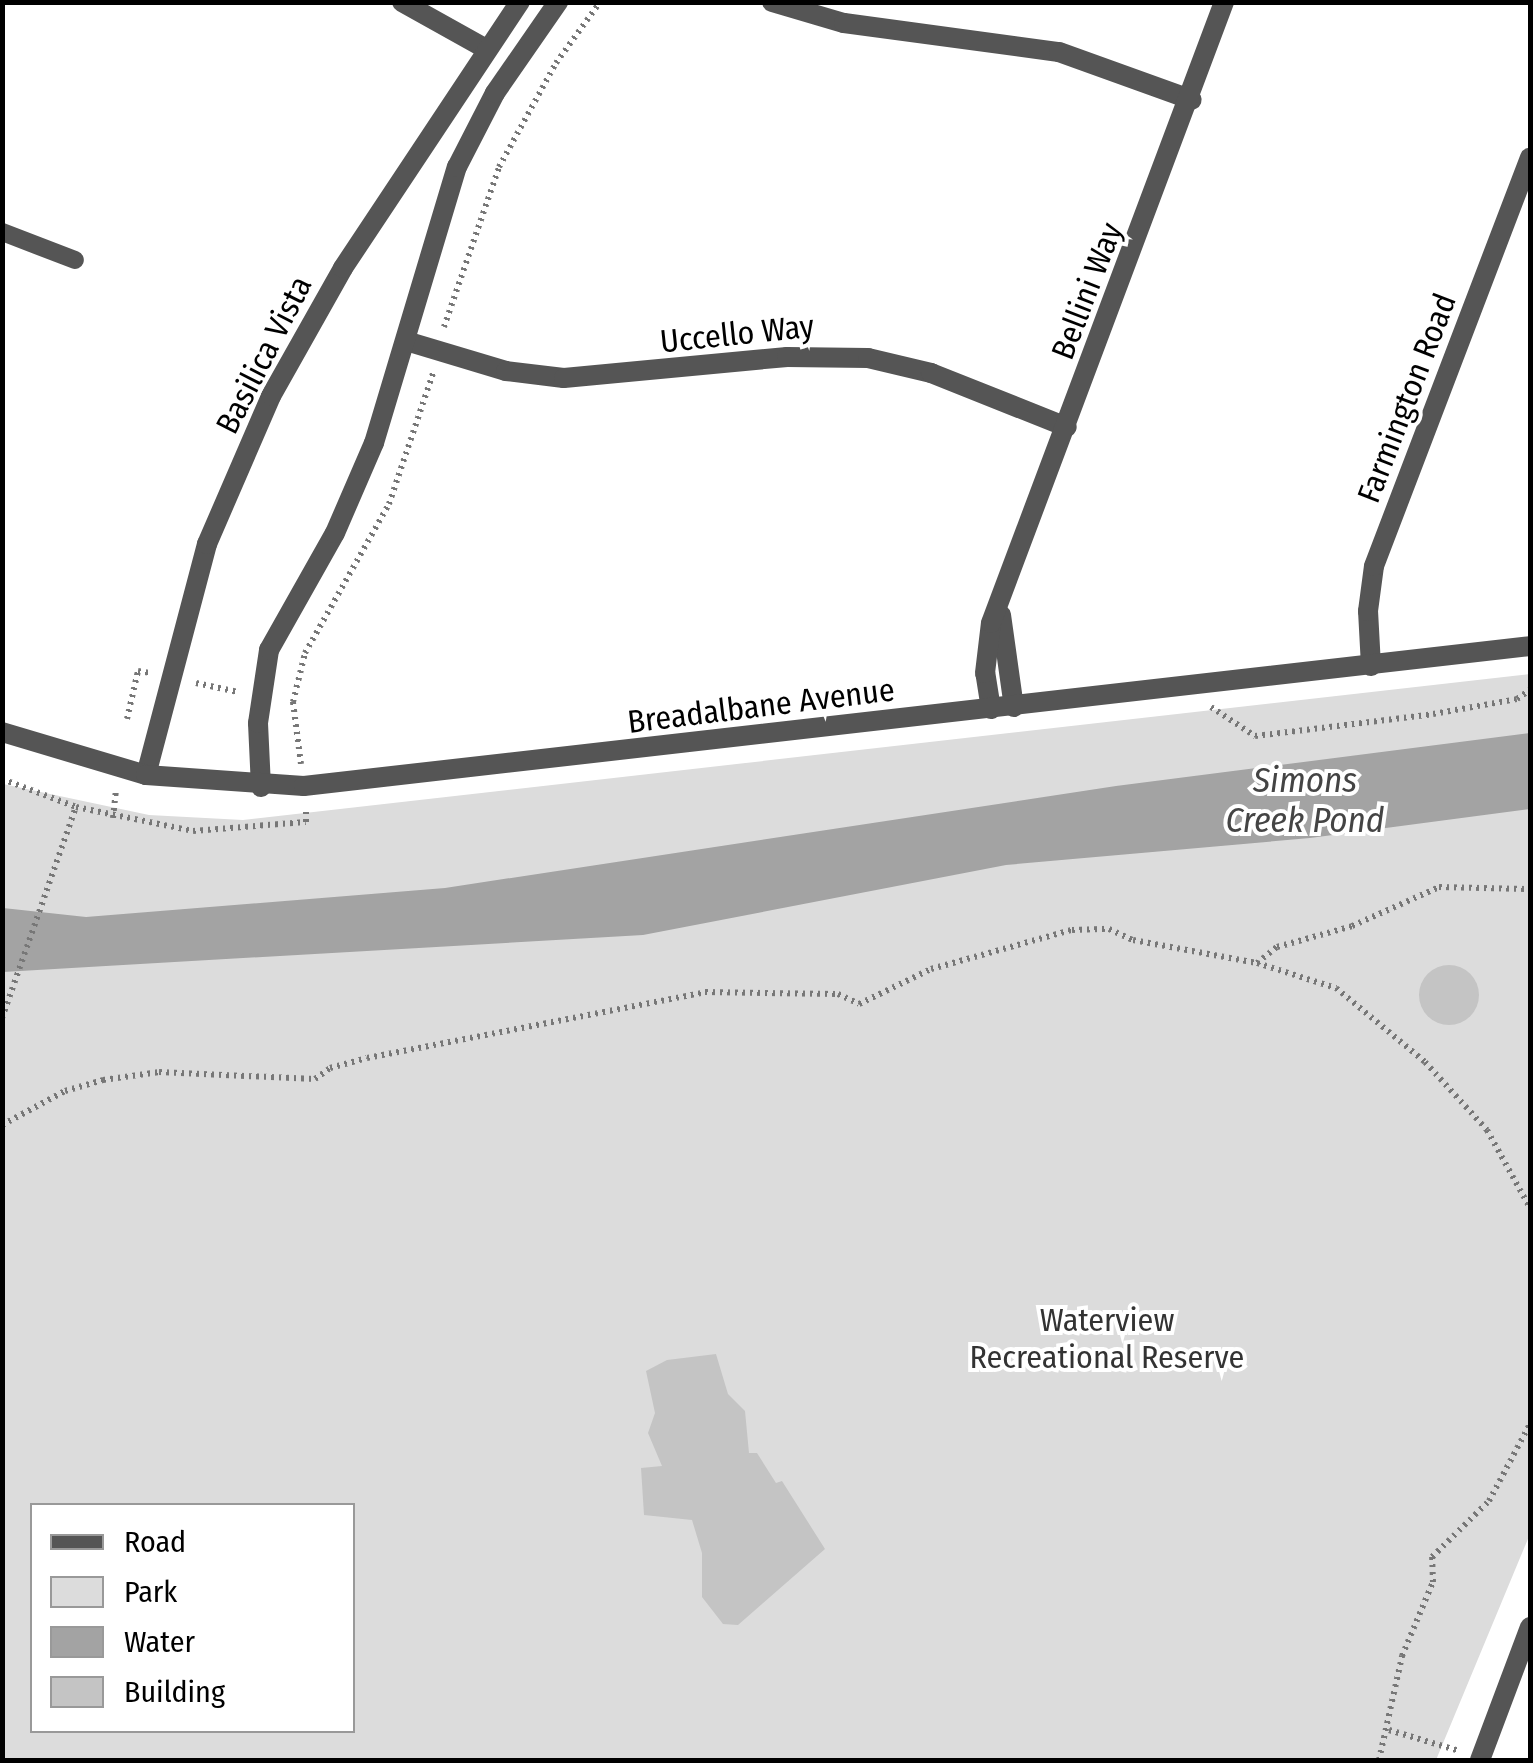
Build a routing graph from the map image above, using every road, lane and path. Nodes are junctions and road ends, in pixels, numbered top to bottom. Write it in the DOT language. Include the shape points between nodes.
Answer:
graph roads {
  1 [pos="402,2"];
  2 [pos="520,2"];
  3 [pos="558,2"];
  4 [pos="600,2"];
  5 [pos="772,2"];
  6 [pos="1224,2"];
  7 [pos="486,49"];
  8 [pos="1192,100"];
  9 [pos="1530,158"];
  10 [pos="2,232"];
  11 [pos="74,260"];
  12 [pos="406,341"];
  13 [pos="438,351"];
  14 [pos="1066,426"];
  15 [pos="1000,598"];
  16 [pos="1530,646"];
  17 [pos="1371,666"];
  18 [pos="1182,688"];
  19 [pos="1530,690"];
  20 [pos="293,702"];
  21 [pos="1014,707"];
  22 [pos="991,709"];
  23 [pos="2,732"];
  24 [pos="146,775"];
  25 [pos="2,779"];
  26 [pos="261,787"];
  27 [pos="76,807"];
  28 [pos="113,818"];
  29 [pos="1530,888"];
  30 [pos="1256,963"];
  31 [pos="2,1018"];
  32 [pos="2,1125"];
  33 [pos="1530,1208"];
  34 [pos="1530,1424"];
  35 [pos="1530,1627"];
  36 [pos="1389,1730"];
  37 [pos="1481,1759"];
  38 [pos="1380,1760"];
  1 -- 7 [label="street"];
  2 -- 7 [label="street, Basilica Vista"];
  3 -- 12 [label="street" via="495,93 458,167"];
  4 -- 13 [label="path" via="556,63 499,166 456,276"];
  5 -- 8 [label="street" via="844,23 1059,52"];
  6 -- 8 [label="street, Bellini Way"];
  7 -- 24 [label="street, Basilica Vista" via="343,268 271,396 207,544"];
  8 -- 14 [label="street, Bellini Way"];
  9 -- 17 [label="street, Farmington Road" via="1374,566"];
  10 -- 11 [label="lane"];
  12 -- 13 [label="street, Uccello Way"];
  12 -- 26 [label="street" via="335,533 269,650 258,724"];
  13 -- 14 [label="street, Uccello Way" via="564,378 787,357 868,358 931,373"];
  13 -- 20 [label="path" via="389,504 305,653"];
  14 -- 15 [label="street, Bellini Way"];
  15 -- 21 [label="street, Bellini Way"];
  15 -- 22 [label="street, Bellini Way" via="986,645"];
  16 -- 17 [label="street, Breadalbane Avenue"];
  17 -- 18 [label="street, Breadalbane Avenue"];
  18 -- 19 [label="path" via="1255,736 1434,714 1517,699"];
  18 -- 21 [label="street, Breadalbane Avenue"];
  21 -- 22 [label="street, Breadalbane Avenue"];
  22 -- 26 [label="street, Breadalbane Avenue" via="390,779"];
  23 -- 24 [label="street, Breadalbane Avenue"];
  24 -- 26 [label="street, Breadalbane Avenue"];
  25 -- 27 [label="path"];
  27 -- 28 [label="path"];
  27 -- 31 [label="path"];
  29 -- 30 [label="path" via="1440,887 1352,926 1277,947"];
  30 -- 32 [label="path" via="1133,940 1108,929 1072,930 931,969 859,1004 838,994 704,992 368,1058 316,1079 159,1072 102,1080 65,1091"];
  30 -- 33 [label="path" via="1336,988 1426,1062 1487,1130"];
  34 -- 36 [label="path" via="1488,1500 1432,1556 1433,1582 1402,1656"];
  35 -- 37 [label="street"];
  36 -- 37 [label="path"];
  36 -- 38 [label="path"];
}
